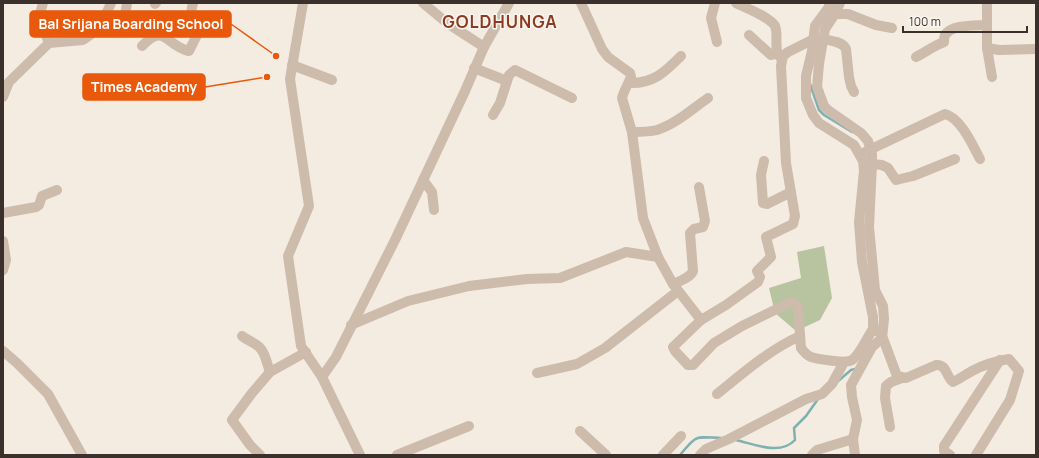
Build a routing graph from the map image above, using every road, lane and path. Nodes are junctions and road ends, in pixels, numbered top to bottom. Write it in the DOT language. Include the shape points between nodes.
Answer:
graph roads {
  1 [pos="43,3"];
  2 [pos="111,3"];
  3 [pos="127,3"];
  4 [pos="193,3"];
  5 [pos="303,3"];
  6 [pos="423,3"];
  7 [pos="509,3"];
  8 [pos="581,3"];
  9 [pos="715,3"];
  10 [pos="829,3"];
  11 [pos="840,3"];
  12 [pos="987,3"];
  13 [pos="739,4"];
  14 [pos="835,14"];
  15 [pos="125,16"];
  16 [pos="987,26"];
  17 [pos="892,28"];
  18 [pos="749,35"];
  19 [pos="716,42"];
  20 [pos="49,43"];
  21 [pos="818,43"];
  22 [pos="142,46"];
  23 [pos="484,47"];
  24 [pos="987,48"];
  25 [pos="1036,49"];
  26 [pos="780,55"];
  27 [pos="681,56"];
  28 [pos="916,57"];
  29 [pos="292,65"];
  30 [pos="474,68"];
  31 [pos="992,77"];
  32 [pos="332,80"];
  33 [pos="507,80"];
  34 [pos="629,83"];
  35 [pos="854,92"];
  36 [pos="3,97"];
  37 [pos="572,98"];
  38 [pos="708,98"];
  39 [pos="493,115"];
  40 [pos="632,132"];
  41 [pos="866,152"];
  42 [pos="955,159"];
  43 [pos="980,159"];
  44 [pos="764,161"];
  45 [pos="872,164"];
  46 [pos="423,180"];
  47 [pos="700,187"];
  48 [pos="57,190"];
  49 [pos="791,192"];
  50 [pos="434,210"];
  51 [pos="3,213"];
  52 [pos="3,241"];
  53 [pos="658,257"];
  54 [pos="3,270"];
  55 [pos="675,288"];
  56 [pos="701,320"];
  57 [pos="351,325"];
  58 [pos="878,332"];
  59 [pos="242,336"];
  60 [pos="800,336"];
  61 [pos="3,351"];
  62 [pos="306,352"];
  63 [pos="1000,360"];
  64 [pos="844,362"];
  65 [pos="270,372"];
  66 [pos="536,373"];
  67 [pos="322,378"];
  68 [pos="902,378"];
  69 [pos="717,394"];
  70 [pos="469,426"];
  71 [pos="890,427"];
  72 [pos="580,431"];
  73 [pos="682,436"];
  74 [pos="853,439"];
  75 [pos="82,455"];
  76 [pos="260,455"];
  77 [pos="360,455"];
  78 [pos="397,455"];
  79 [pos="606,455"];
  80 [pos="663,455"];
  81 [pos="700,455"];
  82 [pos="812,455"];
  83 [pos="855,455"];
  84 [pos="950,455"];
  85 [pos="976,455"];
  1 -- 20 [label="street" via="39,17"];
  2 -- 20 [label="street" via="100,28 83,40"];
  3 -- 15 [label="street"];
  4 -- 22 [label="street" via="191,14 199,26 199,31 189,51 162,35 156,35"];
  5 -- 29 [label="street"];
  6 -- 23 [label="street" via="447,23"];
  7 -- 23 [label="street"];
  8 -- 34 [label="street" via="602,49 608,57 630,73"];
  9 -- 19 [label="street" via="710,18"];
  10 -- 21 [label="street" via="829,7 815,26"];
  11 -- 14 [label="street"];
  12 -- 16 [label="street"];
  13 -- 26 [label="street" via="771,21"];
  14 -- 17 [label="street" via="848,14"];
  14 -- 21 [label="street"];
  16 -- 24 [label="street"];
  16 -- 28 [label="street" via="953,29 945,35 944,42"];
  18 -- 26 [label="street" via="771,55"];
  20 -- 36 [label="street" via="9,82"];
  21 -- 26 [label="street" via="795,47"];
  21 -- 35 [label="street" via="842,44 846,49 849,77"];
  21 -- 41 [label="street" via="818,87 824,106 861,133 868,141"];
  21 -- 41 [label="street" via="806,76 806,98 813,115 819,122"];
  23 -- 30 [label="street"];
  24 -- 25 [label="street"];
  24 -- 31 [label="street"];
  26 -- 49 [label="street" via="786,163"];
  27 -- 34 [label="street" via="666,71 647,82"];
  29 -- 32 [label="street"];
  29 -- 62 [label="street" via="290,79 309,206 288,256 301,346"];
  30 -- 33 [label="street"];
  30 -- 46 [label="street"];
  33 -- 37 [label="street" via="512,72 518,70"];
  33 -- 39 [label="street" via="500,103"];
  34 -- 40 [label="street" via="622,98"];
  38 -- 40 [label="street" via="669,125 654,130"];
  40 -- 53 [label="street" via="643,218"];
  41 -- 43 [label="street" via="945,114 961,127"];
  41 -- 45 [label="street"];
  41 -- 58 [label="street" via="863,161 859,222 862,262"];
  42 -- 45 [label="street" via="900,180 896,180 888,168"];
  44 -- 49 [label="street" via="761,175 763,202 767,204"];
  45 -- 58 [label="street" via="869,227 875,290 883,306 884,319"];
  46 -- 50 [label="street" via="432,192"];
  46 -- 57 [label="street"];
  47 -- 55 [label="street" via="705,220 703,227 694,229 690,234 693,271 692,275"];
  48 -- 51 [label="street" via="42,196 36,207"];
  49 -- 56 [label="street" via="795,216 793,224 766,237 771,257 757,271 760,280"];
  52 -- 54 [label="street" via="6,260"];
  53 -- 55 [label="street"];
  53 -- 57 [label="street" via="626,252 560,278 469,286 408,301"];
  55 -- 56 [label="street"];
  55 -- 66 [label="street" via="605,348 577,364"];
  56 -- 60 [label="street" via="673,347 688,365 693,365 714,343 791,302 798,307"];
  57 -- 67 [label="street" via="336,357"];
  58 -- 64 [label="street" via="851,361"];
  58 -- 68 [label="street" via="897,376"];
  58 -- 74 [label="street" via="851,385 857,420"];
  59 -- 65 [label="street" via="258,346"];
  60 -- 64 [label="street" via="802,348 810,356"];
  60 -- 69 [label="street" via="788,341 744,371"];
  61 -- 75 [label="street" via="48,394"];
  62 -- 65 [label="street"];
  62 -- 67 [label="street"];
  63 -- 68 [label="street" via="971,371 953,382 941,364"];
  63 -- 84 [label="street" via="944,446 944,451"];
  63 -- 85 [label="street" via="1008,360 1019,371 1010,400"];
  64 -- 81 [label="street" via="832,384 822,394 806,399 706,449"];
  65 -- 76 [label="street" via="232,420"];
  67 -- 77 [label="street"];
  68 -- 71 [label="street" via="886,386 885,398"];
  70 -- 78 [label="street"];
  72 -- 79 [label="street"];
  73 -- 80 [label="street"];
  74 -- 82 [label="street" via="817,450"];
  74 -- 83 [label="street"];
}
